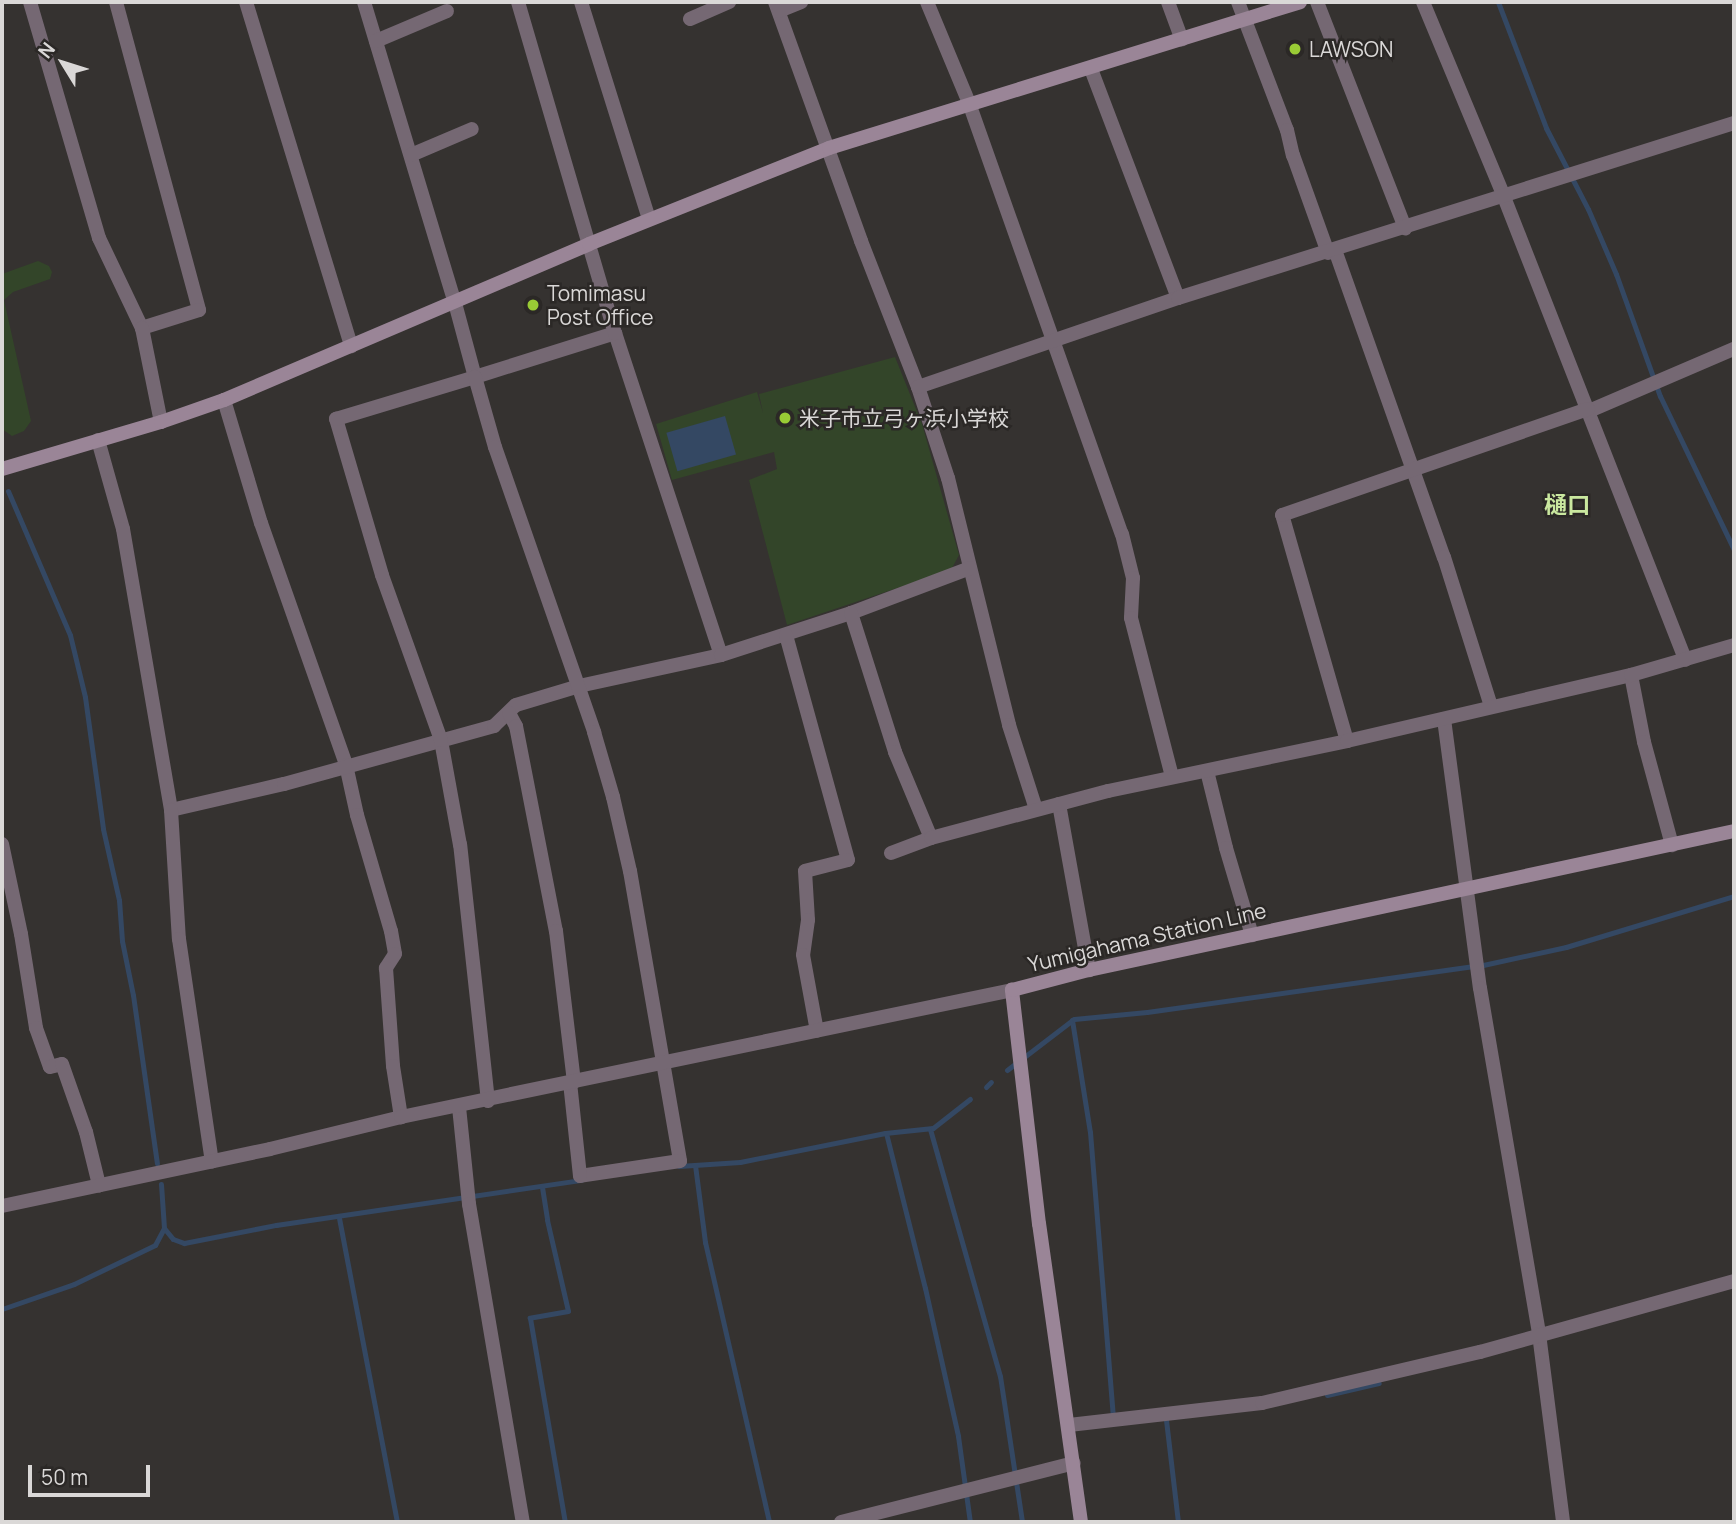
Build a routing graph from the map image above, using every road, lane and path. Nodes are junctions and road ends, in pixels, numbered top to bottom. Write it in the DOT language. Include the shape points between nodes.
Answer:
graph roads {
  1 [pos="30,2"];
  2 [pos="116,2"];
  3 [pos="246,2"];
  4 [pos="364,2"];
  5 [pos="518,2"];
  6 [pos="581,2"];
  7 [pos="729,2"];
  8 [pos="801,2"];
  9 [pos="927,2"];
  10 [pos="1168,2"];
  11 [pos="1238,2"];
  12 [pos="1300,2"];
  13 [pos="1317,2"];
  14 [pos="1423,2"];
  15 [pos="777,6"];
  16 [pos="447,11"];
  17 [pos="690,19"];
  18 [pos="1245,19"];
  19 [pos="1182,40"];
  20 [pos="376,41"];
  21 [pos="1091,69"];
  22 [pos="969,103"];
  23 [pos="1734,123"];
  24 [pos="472,129"];
  25 [pos="830,148"];
  26 [pos="411,155"];
  27 [pos="1504,197"];
  28 [pos="649,219"];
  29 [pos="1405,228"];
  30 [pos="589,244"];
  31 [pos="1331,251"];
  32 [pos="1178,299"];
  33 [pos="455,303"];
  34 [pos="142,328"];
  35 [pos="615,333"];
  36 [pos="1056,341"];
  37 [pos="351,346"];
  38 [pos="1734,349"];
  39 [pos="475,377"];
  40 [pos="918,387"];
  41 [pos="224,400"];
  42 [pos="1589,410"];
  43 [pos="161,422"];
  44 [pos="98,440"];
  45 [pos="2,469"];
  46 [pos="1413,470"];
  47 [pos="970,568"];
  48 [pos="851,613"];
  49 [pos="786,635"];
  50 [pos="1734,645"];
  51 [pos="721,655"];
  52 [pos="1685,660"];
  53 [pos="1631,675"];
  54 [pos="579,686"];
  55 [pos="1491,706"];
  56 [pos="509,713"];
  57 [pos="1444,719"];
  58 [pos="441,740"];
  59 [pos="1347,741"];
  60 [pos="346,765"];
  61 [pos="1207,771"];
  62 [pos="1172,777"];
  63 [pos="1059,804"];
  64 [pos="1036,809"];
  65 [pos="171,810"];
  66 [pos="1734,831"];
  67 [pos="931,838"];
  68 [pos="2,844"];
  69 [pos="1672,845"];
  70 [pos="891,853"];
  71 [pos="1467,888"];
  72 [pos="1252,934"];
  73 [pos="1089,970"];
  74 [pos="1012,990"];
  75 [pos="817,1031"];
  76 [pos="662,1064"];
  77 [pos="572,1083"];
  78 [pos="488,1101"];
  79 [pos="459,1107"];
  80 [pos="401,1117"];
  81 [pos="212,1162"];
  82 [pos="99,1185"];
  83 [pos="2,1206"];
  84 [pos="1734,1282"];
  85 [pos="1539,1334"];
  86 [pos="1069,1424"];
  87 [pos="1074,1463"];
  88 [pos="523,1522"];
  89 [pos="841,1522"];
  90 [pos="1081,1522"];
  91 [pos="1563,1522"];
  1 -- 34 [label="street" via="99,238"];
  2 -- 34 [label="street" via="199,310"];
  3 -- 37 [label="street"];
  4 -- 20 [label="street"];
  5 -- 30 [label="street"];
  6 -- 28 [label="street"];
  7 -- 17 [label="street"];
  8 -- 15 [label="street"];
  9 -- 22 [label="street"];
  10 -- 19 [label="street"];
  11 -- 18 [label="street"];
  12 -- 18 [label="street"];
  13 -- 29 [label="street"];
  14 -- 27 [label="street"];
  15 -- 25 [label="street"];
  16 -- 20 [label="street"];
  18 -- 19 [label="street"];
  18 -- 31 [label="street"];
  19 -- 21 [label="street"];
  20 -- 26 [label="street"];
  21 -- 22 [label="street"];
  21 -- 32 [label="street"];
  22 -- 25 [label="street"];
  22 -- 36 [label="street"];
  23 -- 27 [label="street"];
  24 -- 26 [label="street"];
  25 -- 28 [label="street"];
  25 -- 40 [label="street"];
  26 -- 33 [label="street"];
  27 -- 29 [label="street"];
  27 -- 42 [label="street"];
  28 -- 30 [label="street"];
  29 -- 31 [label="street"];
  30 -- 33 [label="street"];
  30 -- 35 [label="street"];
  31 -- 32 [label="street"];
  31 -- 46 [label="street"];
  32 -- 36 [label="street"];
  33 -- 37 [label="street"];
  33 -- 39 [label="street"];
  34 -- 43 [label="street"];
  35 -- 39 [label="street"];
  35 -- 51 [label="street"];
  36 -- 40 [label="street"];
  36 -- 62 [label="street" via="1122,534 1133,578 1131,618"];
  37 -- 41 [label="street"];
  38 -- 42 [label="street"];
  39 -- 54 [label="street"];
  39 -- 58 [label="street" via="336,419 382,575"];
  40 -- 47 [label="street" via="948,478"];
  41 -- 43 [label="street"];
  41 -- 60 [label="street" via="261,523"];
  42 -- 46 [label="street"];
  42 -- 52 [label="street"];
  43 -- 44 [label="street"];
  44 -- 45 [label="street"];
  44 -- 65 [label="street" via="123,529"];
  46 -- 55 [label="street"];
  46 -- 59 [label="street" via="1282,515"];
  47 -- 48 [label="street"];
  47 -- 64 [label="street" via="1009,725"];
  48 -- 49 [label="street"];
  48 -- 67 [label="street" via="895,752"];
  49 -- 51 [label="street"];
  49 -- 75 [label="street" via="848,860 805,871 808,920 803,955"];
  50 -- 52 [label="street"];
  51 -- 54 [label="street"];
  52 -- 53 [label="street"];
  53 -- 55 [label="street"];
  53 -- 69 [label="street"];
  54 -- 56 [label="street" via="516,705"];
  54 -- 76 [label="street" via="630,871"];
  55 -- 57 [label="street"];
  56 -- 58 [label="street" via="494,726"];
  56 -- 77 [label="street" via="516,726 556,931"];
  57 -- 59 [label="street"];
  57 -- 71 [label="street"];
  58 -- 60 [label="street"];
  58 -- 78 [label="street" via="460,845"];
  59 -- 61 [label="street"];
  60 -- 65 [label="street"];
  60 -- 80 [label="street" via="395,954 386,968"];
  61 -- 62 [label="street"];
  61 -- 72 [label="street"];
  62 -- 63 [label="street"];
  63 -- 64 [label="street"];
  63 -- 73 [label="street"];
  64 -- 67 [label="street"];
  65 -- 81 [label="street" via="179,939"];
  66 -- 69 [label="street, Yumigahama Station Line"];
  67 -- 70 [label="street"];
  68 -- 82 [label="street" via="36,1028 50,1068 62,1065"];
  69 -- 71 [label="street, Yumigahama Station Line"];
  71 -- 72 [label="street, Yumigahama Station Line"];
  71 -- 85 [label="street"];
  72 -- 73 [label="street, Yumigahama Station Line"];
  73 -- 74 [label="street, Yumigahama Station Line"];
  74 -- 75 [label="street"];
  74 -- 86 [label="street, Yumigahama Station Line" via="1037,1210"];
  75 -- 76 [label="street"];
  76 -- 77 [label="street"];
  76 -- 77 [label="street" via="680,1161 580,1176"];
  77 -- 78 [label="street"];
  78 -- 79 [label="street"];
  79 -- 80 [label="street"];
  79 -- 88 [label="street" via="473,1230"];
  80 -- 81 [label="street"];
  81 -- 82 [label="street"];
  82 -- 83 [label="street"];
  84 -- 85 [label="street"];
  85 -- 86 [label="street" via="1262,1402"];
  85 -- 91 [label="street"];
  86 -- 87 [label="street, Yumigahama Station Line"];
  87 -- 89 [label="street"];
  87 -- 90 [label="street, Yumigahama Station Line"];
}
